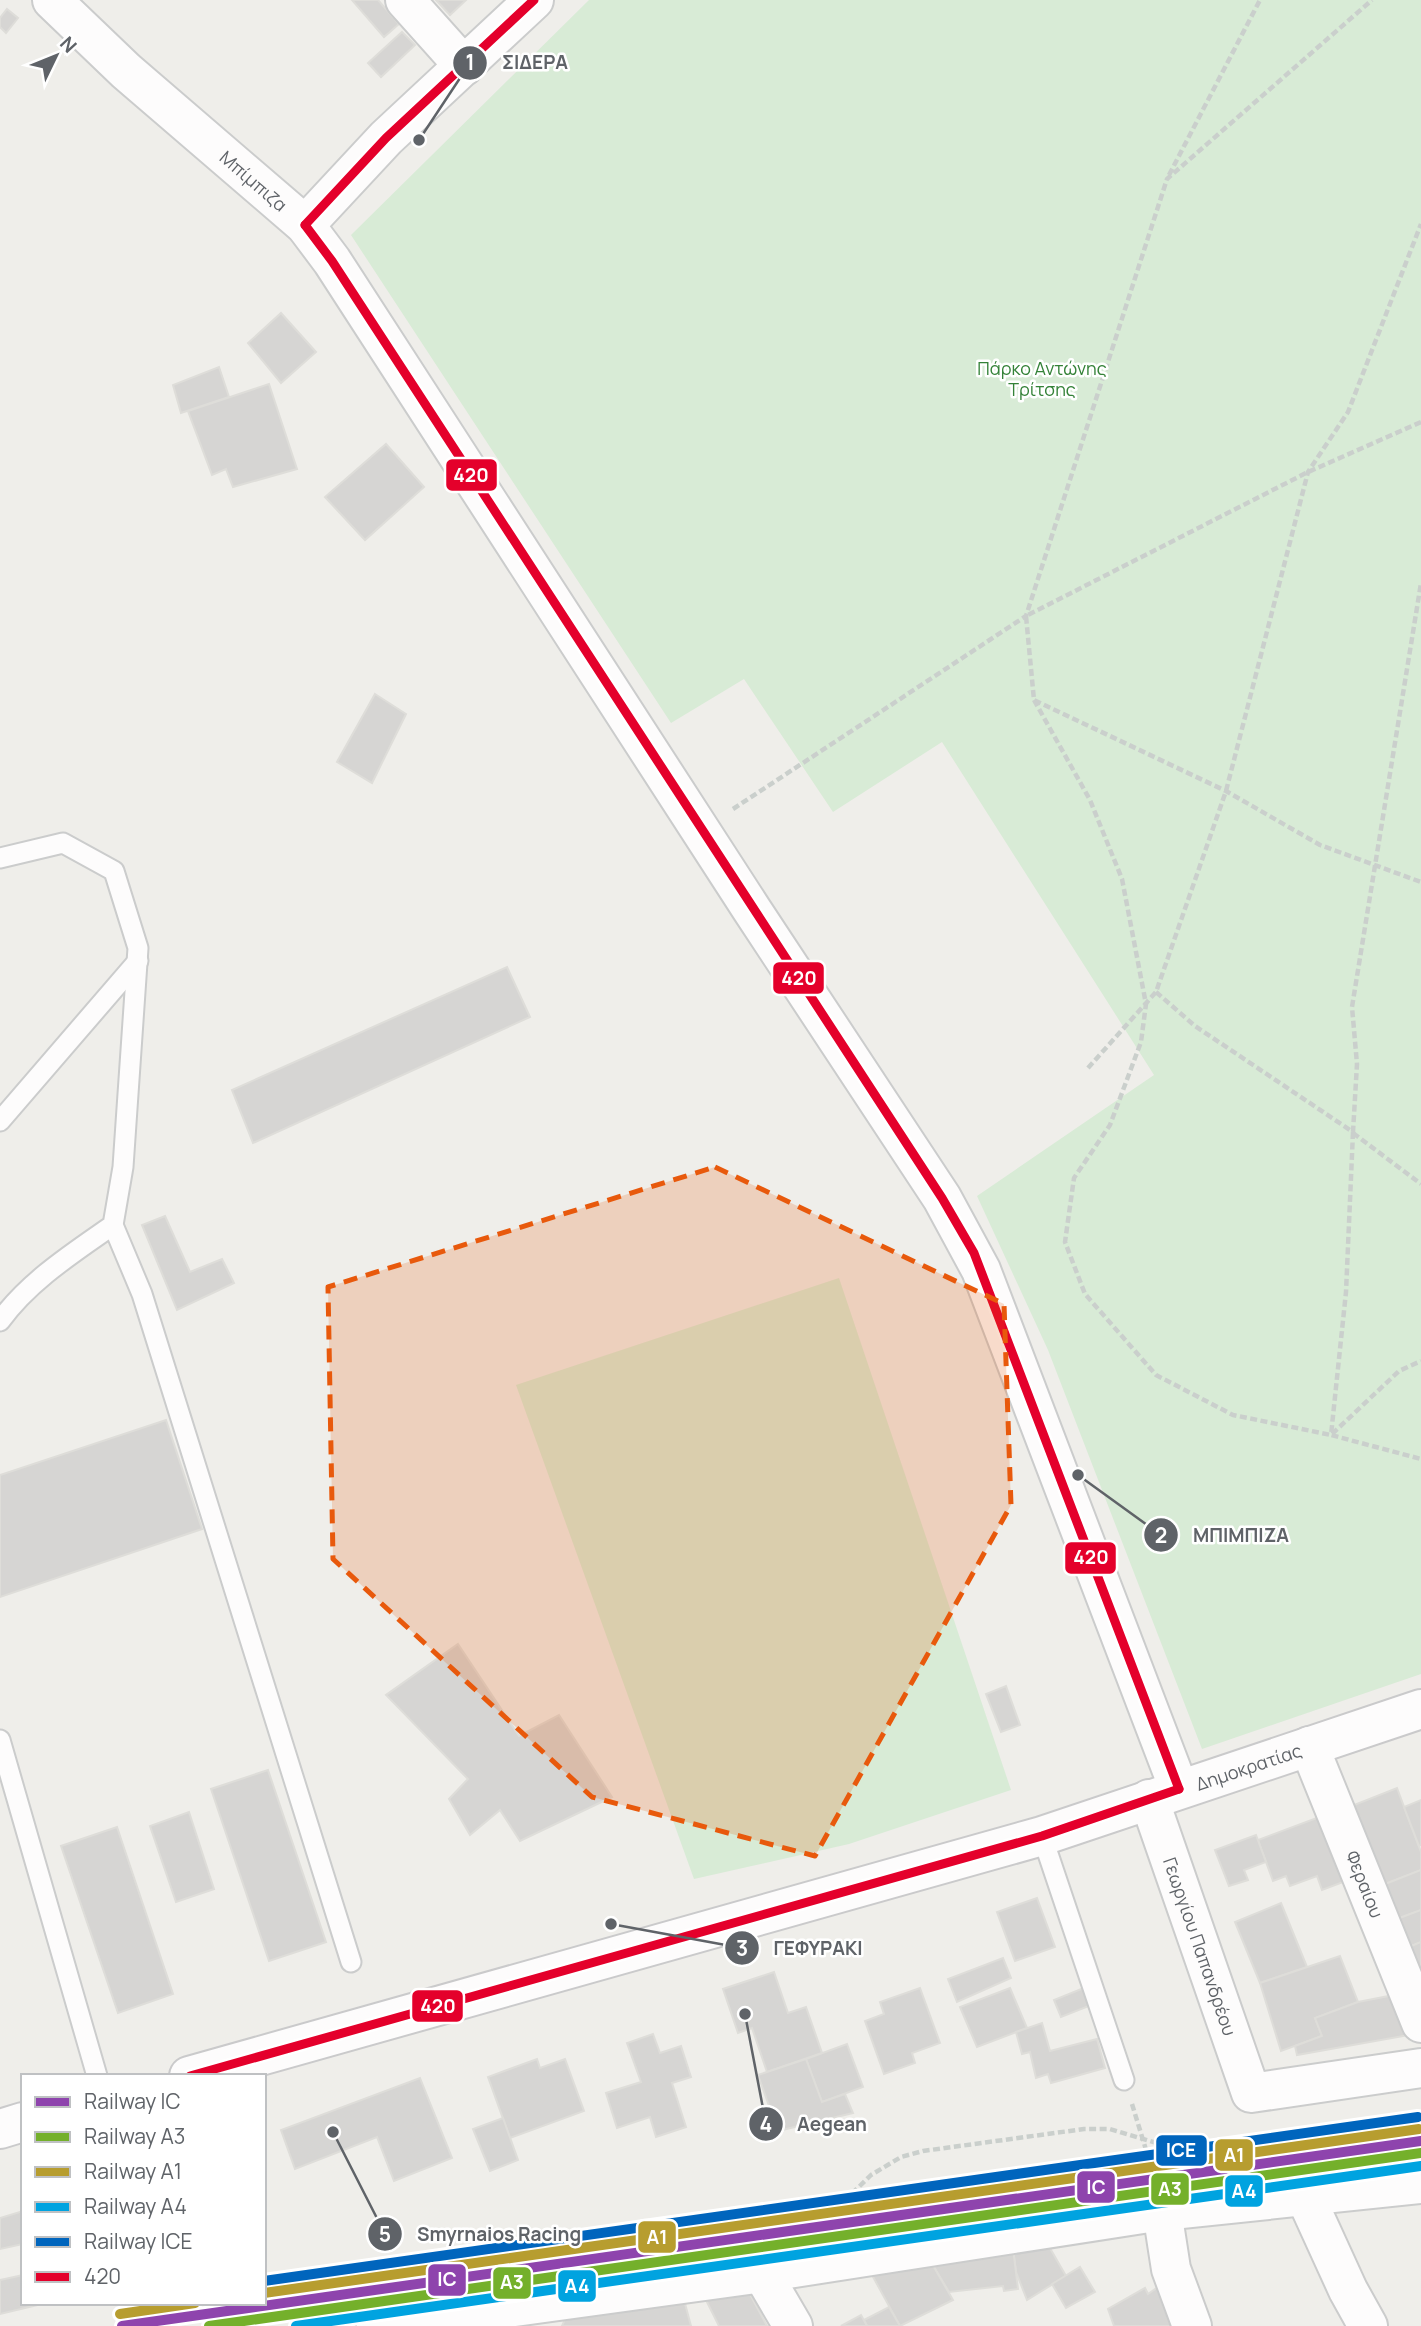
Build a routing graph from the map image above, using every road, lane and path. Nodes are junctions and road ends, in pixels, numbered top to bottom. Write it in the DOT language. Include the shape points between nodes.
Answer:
graph roads {
  1 [pos="51,0"];
  2 [pos="405,0"];
  3 [pos="534,0"];
  4 [pos="1260,0"];
  5 [pos="1372,0"];
  6 [pos="464,66"];
  7 [pos="1167,179"];
  8 [pos="1421,224"];
  9 [pos="305,225"];
  10 [pos="1421,422"];
  11 [pos="1308,472"];
  12 [pos="1421,583"];
  13 [pos="1026,615"];
  14 [pos="1034,700"];
  15 [pos="1226,791"];
  16 [pos="699,830"];
  17 [pos="0,858"];
  18 [pos="1374,864"];
  19 [pos="1421,882"];
  20 [pos="138,961"];
  21 [pos="1156,992"];
  22 [pos="1146,1004"];
  23 [pos="1088,1068"];
  24 [pos="0,1121"];
  25 [pos="1353,1132"];
  26 [pos="1421,1184"];
  27 [pos="113,1224"];
  28 [pos="0,1321"];
  29 [pos="1421,1360"];
  30 [pos="1331,1435"];
  31 [pos="1421,1459"];
  32 [pos="1421,1709"];
  33 [pos="0,1741"];
  34 [pos="1309,1746"];
  35 [pos="1164,1794"];
  36 [pos="1042,1836"];
  37 [pos="351,1962"];
  38 [pos="1421,2023"];
  39 [pos="1421,2068"];
  40 [pos="96,2074"];
  41 [pos="196,2074"];
  42 [pos="1124,2080"];
  43 [pos="21,2123"];
  44 [pos="0,2129"];
  45 [pos="1142,2137"];
  46 [pos="1235,2165"];
  47 [pos="1421,2184"];
  48 [pos="1306,2198"];
  49 [pos="1162,2211"];
  50 [pos="812,2228"];
  51 [pos="762,2273"];
  52 [pos="366,2316"];
  53 [pos="525,2316"];
  54 [pos="233,2326"];
  55 [pos="793,2326"];
  56 [pos="1192,2326"];
  57 [pos="1368,2326"];
  1 -- 9 [label="street, Μπίμπιζα"];
  2 -- 6 [label="street"];
  3 -- 6 [label="street"];
  4 -- 7 [label="path"];
  5 -- 7 [label="path"];
  6 -- 9 [label="street" via="386,138"];
  7 -- 13 [label="path"];
  8 -- 11 [label="path" via="1348,412"];
  9 -- 16 [label="street, Μπίμπιζα"];
  10 -- 11 [label="path"];
  11 -- 13 [label="path"];
  11 -- 15 [label="path"];
  12 -- 18 [label="path"];
  13 -- 14 [label="path"];
  13 -- 16 [label="path"];
  14 -- 15 [label="path"];
  14 -- 22 [label="path" via="1090,800 1122,879"];
  15 -- 18 [label="path" via="1320,845"];
  15 -- 21 [label="path"];
  16 -- 35 [label="street, Μπίμπιζα" via="974,1253"];
  17 -- 20 [label="lane" via="63,843 114,871"];
  18 -- 19 [label="path"];
  18 -- 25 [label="path" via="1352,1007 1357,1064"];
  20 -- 24 [label="lane"];
  20 -- 27 [label="lane" via="123,1167"];
  21 -- 22 [label="path"];
  21 -- 25 [label="path" via="1195,1026"];
  22 -- 23 [label="path"];
  22 -- 30 [label="path" via="1141,1042 1110,1125 1074,1178 1065,1242 1084,1294 1156,1375 1233,1415"];
  25 -- 26 [label="path"];
  25 -- 30 [label="path" via="1346,1292"];
  27 -- 28 [label="lane" via="51,1269"];
  27 -- 37 [label="lane" via="142,1294"];
  29 -- 30 [label="path" via="1399,1371"];
  30 -- 31 [label="path"];
  32 -- 34 [label="street, Δημοκρατίας"];
  33 -- 40 [label="lane"];
  34 -- 35 [label="street, Δημοκρατίας"];
  34 -- 38 [label="street, Φεραίου"];
  35 -- 36 [label="street, Δημοκρατίας"];
  35 -- 39 [label="street, Γεωργίου Παπανδρέου" via="1251,2093"];
  36 -- 41 [label="street, Δημοκρατίας"];
  36 -- 42 [label="lane"];
  42 -- 45 [label="path"];
  43 -- 44 [label="street"];
  45 -- 46 [label="path"];
  45 -- 49 [label="path"];
  45 -- 50 [label="path" via="1110,2129 1084,2129 923,2151 885,2165"];
  47 -- 48 [label="street"];
  48 -- 49 [label="street"];
  48 -- 57 [label="street"];
  49 -- 51 [label="street"];
  49 -- 56 [label="street" via="1171,2269"];
  51 -- 53 [label="street"];
  51 -- 55 [label="street"];
  52 -- 53 [label="street"];
  52 -- 54 [label="path"];
}
